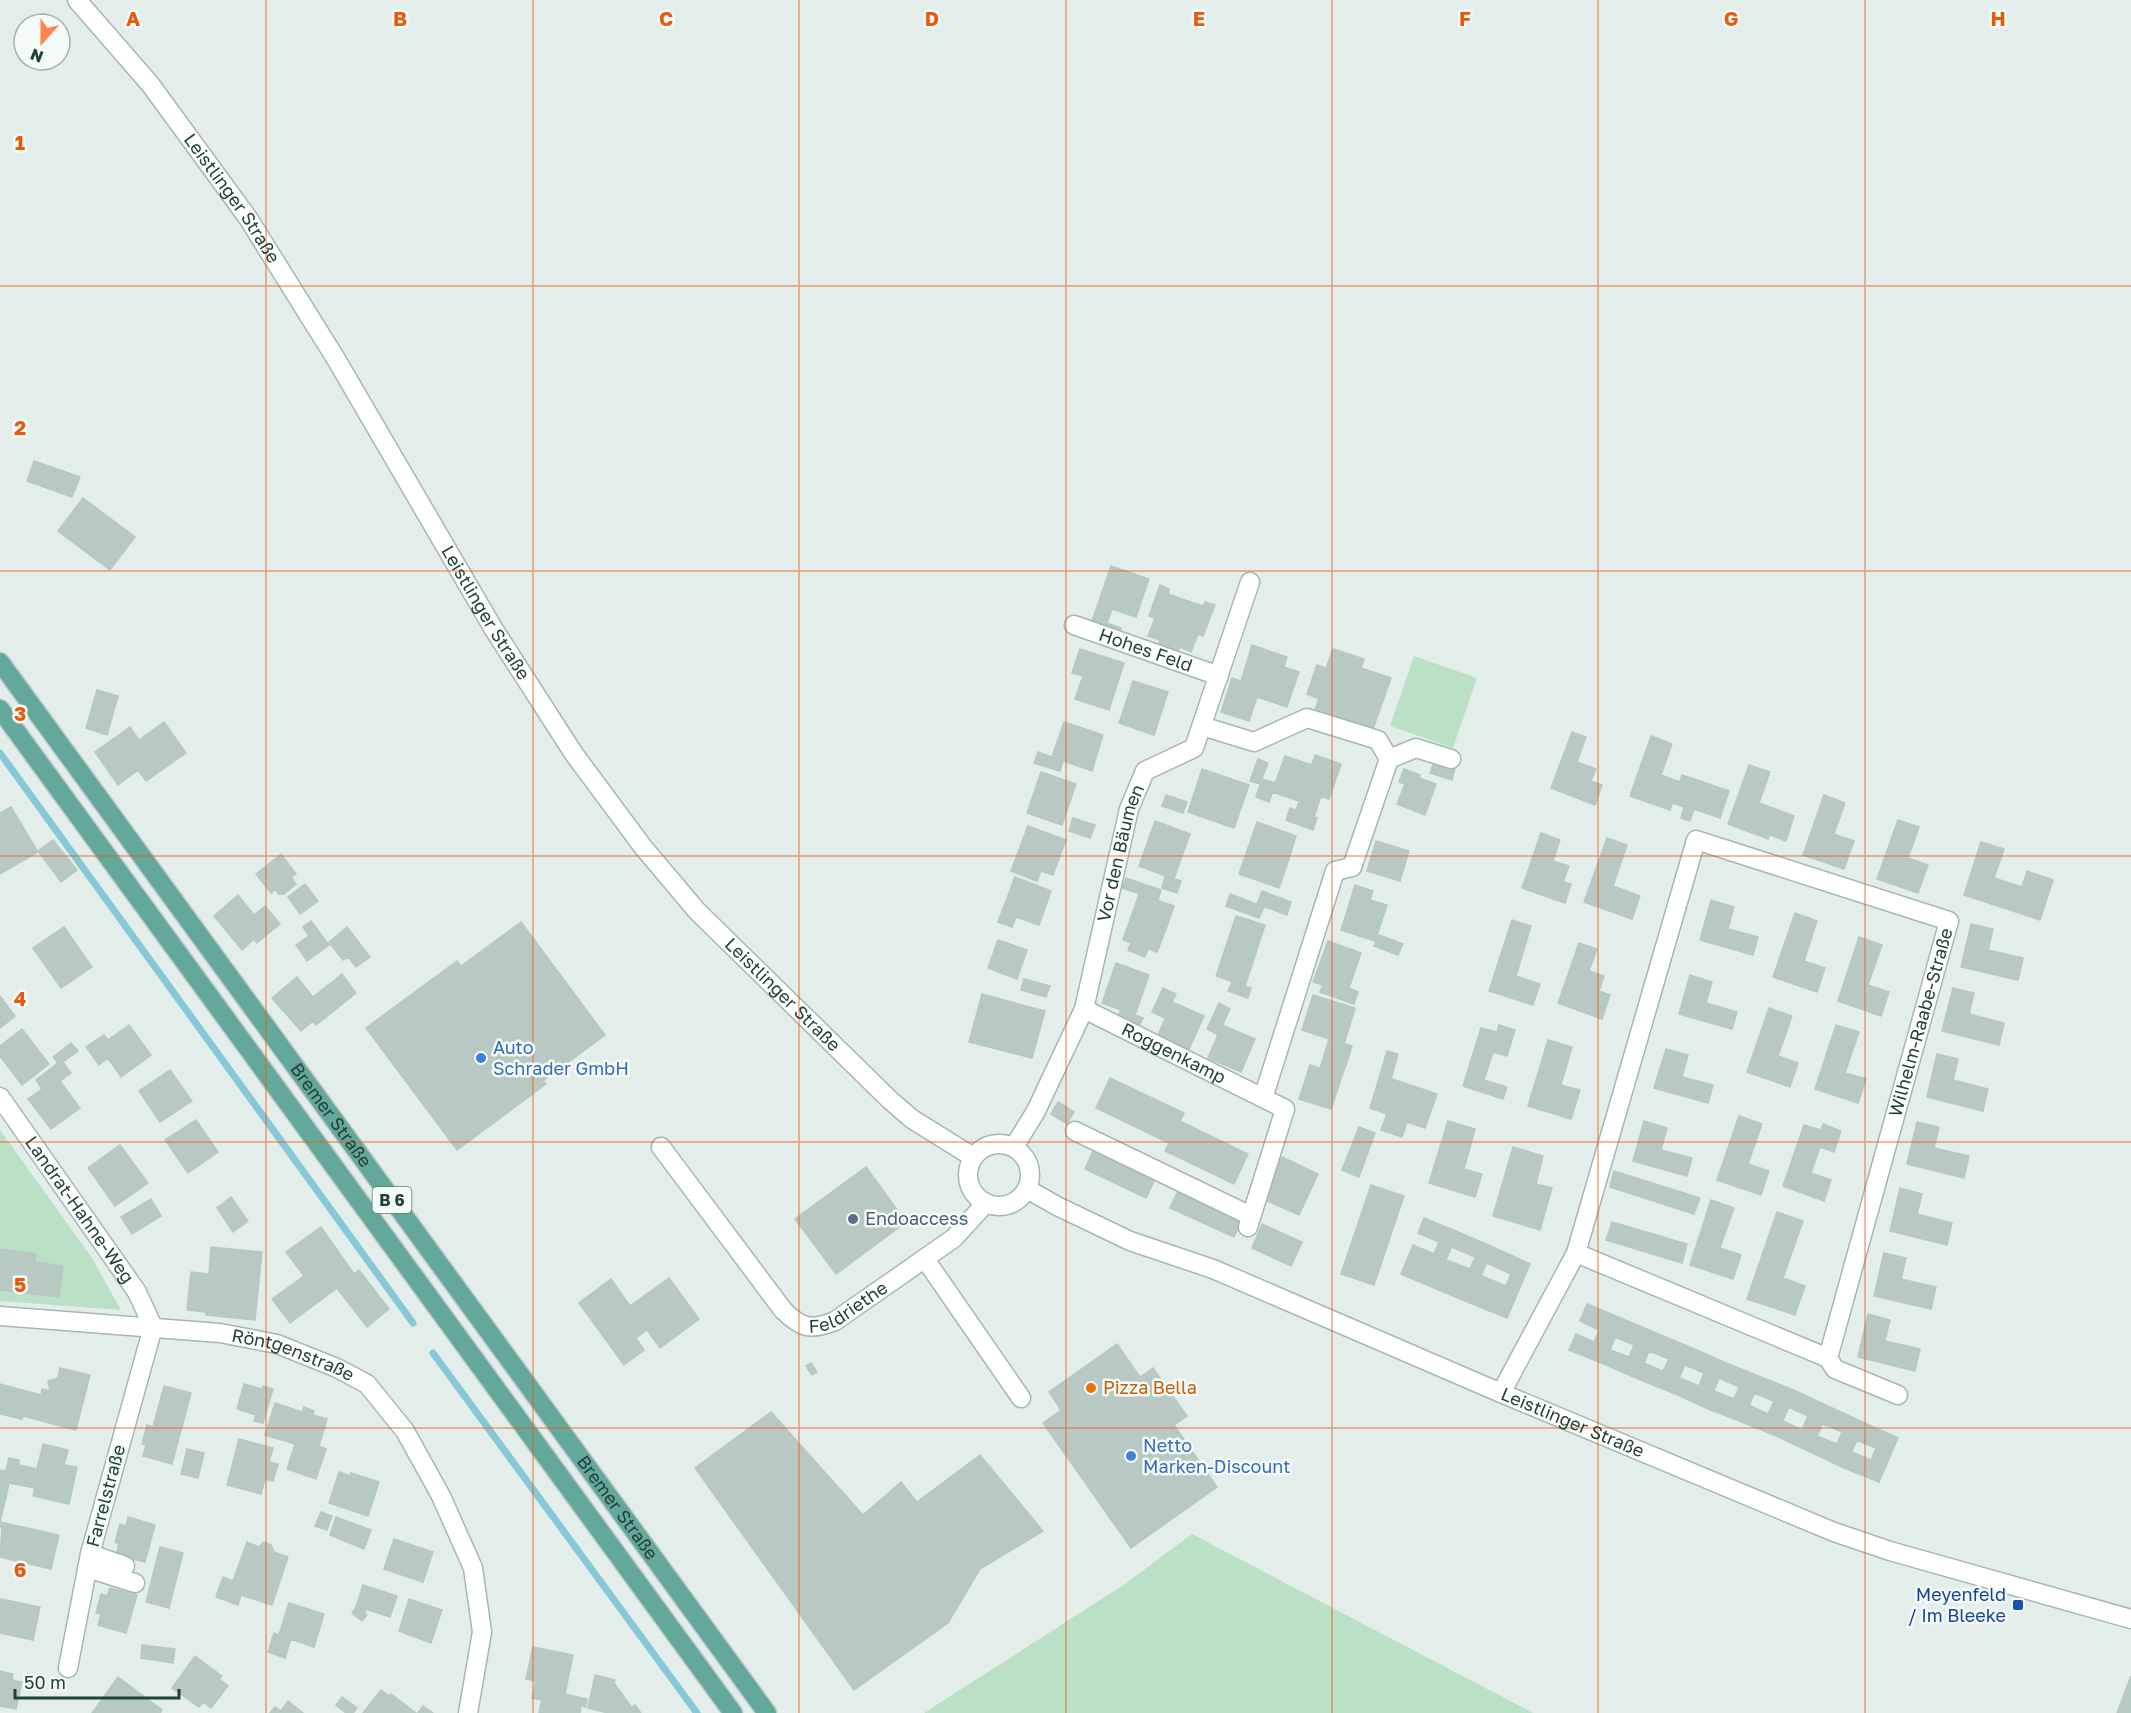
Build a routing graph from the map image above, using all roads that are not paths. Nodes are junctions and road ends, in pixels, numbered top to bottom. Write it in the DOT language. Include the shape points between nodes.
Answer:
graph roads {
  1 [pos="77,0"];
  2 [pos="1250,582"];
  3 [pos="1074,625"];
  4 [pos="0,662"];
  5 [pos="1219,676"];
  6 [pos="0,709"];
  7 [pos="1202,726"];
  8 [pos="1389,759"];
  9 [pos="1451,759"];
  10 [pos="1084,1009"];
  11 [pos="0,1097"];
  12 [pos="1263,1098"];
  13 [pos="1076,1131"];
  14 [pos="661,1146"];
  15 [pos="1014,1148"];
  16 [pos="973,1157"];
  17 [pos="1027,1188"];
  18 [pos="986,1203"];
  19 [pos="1576,1253"];
  20 [pos="926,1259"];
  21 [pos="0,1316"];
  22 [pos="153,1327"];
  23 [pos="1828,1358"];
  24 [pos="1501,1393"];
  25 [pos="1898,1395"];
  26 [pos="1021,1398"];
  27 [pos="89,1561"];
  28 [pos="126,1566"];
  29 [pos="135,1583"];
  30 [pos="2131,1619"];
  31 [pos="68,1668"];
  32 [pos="468,1713"];
  33 [pos="733,1713"];
  34 [pos="767,1713"];
  1 -- 16 [label="street, Leistlinger Straße" via="150,84 248,218 342,369 493,628 574,754 643,847 697,910 890,1100 912,1119"];
  2 -- 5 [label="street, Vor den Bäumen"];
  3 -- 5 [label="street, Hohes Feld"];
  4 -- 34 [label="main road, Bremer Straße / B 6"];
  5 -- 7 [label="street, Vor den Bäumen"];
  6 -- 33 [label="main road, Bremer Straße / B 6"];
  7 -- 8 [label="street" via="1254,742 1308,718 1378,740"];
  7 -- 10 [label="street, Vor den Bäumen" via="1194,748 1145,771 1129,809"];
  8 -- 9 [label="street" via="1416,748"];
  8 -- 12 [label="street" via="1352,867 1335,871"];
  10 -- 12 [label="street, Roggenkamp"];
  10 -- 15 [label="street, Vor den Bäumen" via="1036,1111"];
  11 -- 22 [label="street, Landrat-Hahne-Weg" via="137,1292"];
  12 -- 13 [label="street, Roggenkamp" via="1286,1109 1250,1221"];
  14 -- 20 [label="street, Feldriethe" via="797,1324 809,1327 835,1321"];
  15 -- 16 [label="street" via="992,1144"];
  15 -- 17 [label="street" via="1030,1170"];
  16 -- 18 [label="street" via="968,1179 971,1189"];
  17 -- 18 [label="street" via="1015,1202 1005,1206"];
  17 -- 24 [label="street, Leistlinger Straße" via="1130,1241 1213,1269"];
  18 -- 20 [label="street, Feldriethe" via="954,1238"];
  19 -- 23 [label="street"];
  19 -- 23 [label="street, Wilhelm-Raabe-Straße" via="1696,840 1948,921"];
  19 -- 24 [label="street, Wilhelm-Raabe-Straße"];
  20 -- 26 [label="street"];
  21 -- 22 [label="street, Röntgenstraße"];
  22 -- 27 [label="street, Farrelstraße"];
  22 -- 32 [label="street, Röntgenstraße" via="220,1333 277,1344 367,1384 383,1402 405,1431 441,1496 473,1568 482,1632"];
  23 -- 25 [label="street" via="1835,1369"];
  24 -- 30 [label="street, Leistlinger Straße" via="1834,1532"];
  27 -- 28 [label="street"];
  27 -- 29 [label="street"];
  27 -- 31 [label="street, Farrelstraße"];
}
